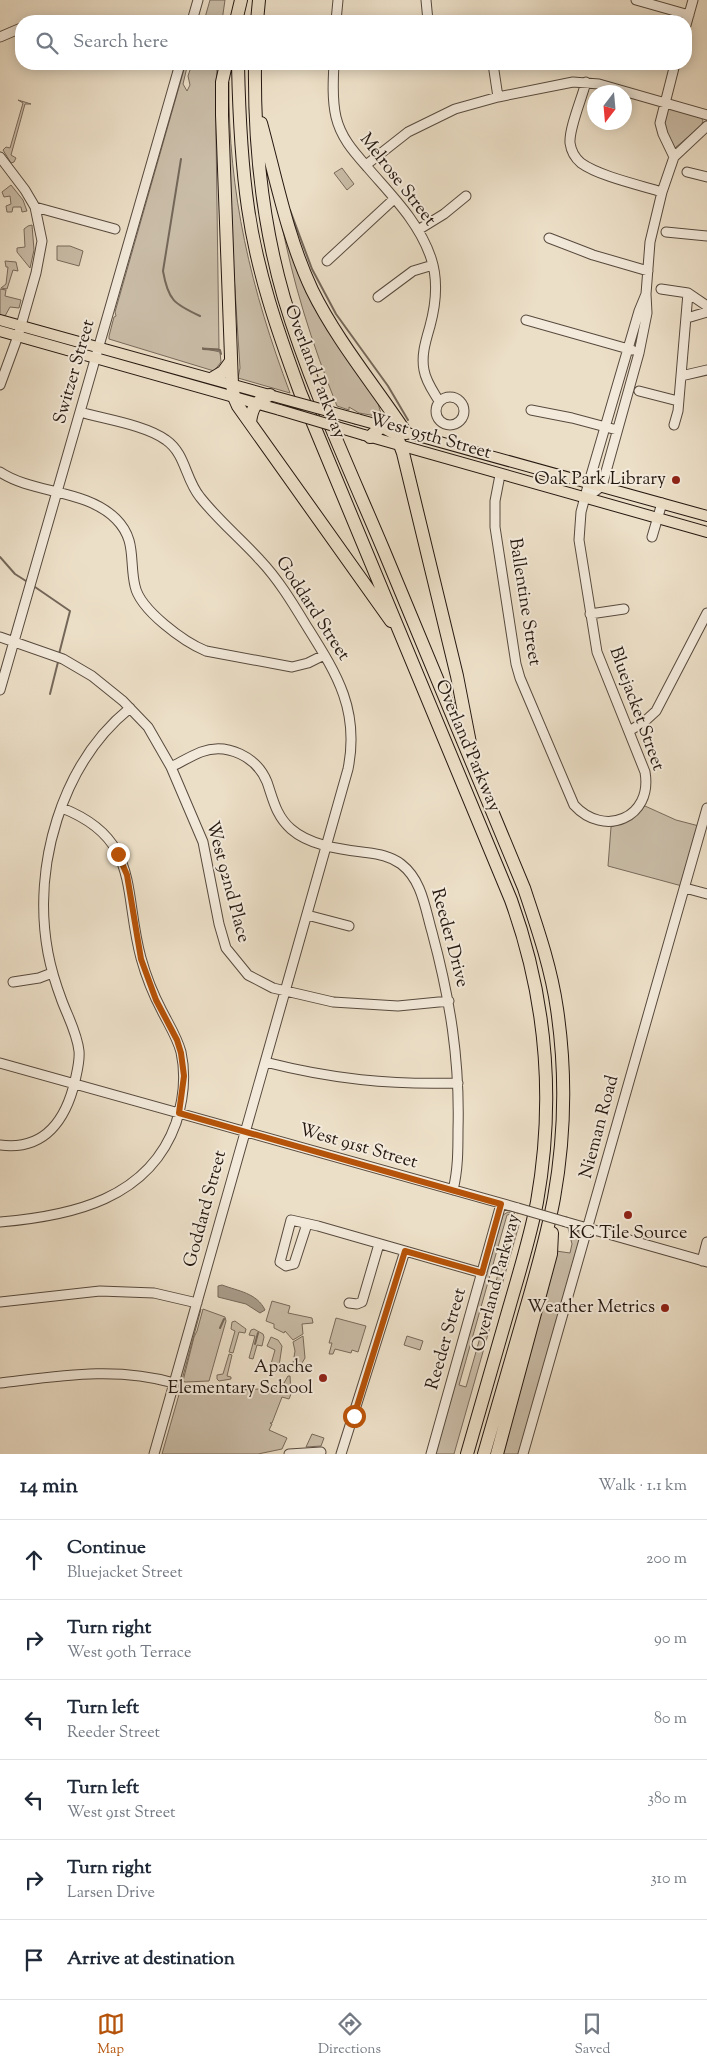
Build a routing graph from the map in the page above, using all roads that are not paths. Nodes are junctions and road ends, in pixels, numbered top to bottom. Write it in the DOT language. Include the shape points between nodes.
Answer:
graph roads {
  1 [pos="198,0"];
  2 [pos="242,0"];
  3 [pos="259,0"];
  4 [pos="338,0"];
  5 [pos="426,0"];
  6 [pos="636,0"];
  7 [pos="692,0"];
  8 [pos="194,15"];
  9 [pos="238,15"];
  10 [pos="241,15"];
  11 [pos="258,15"];
  12 [pos="337,15"];
  13 [pos="427,15"];
  14 [pos="689,15"];
  15 [pos="15,31"];
  16 [pos="0,38"];
  17 [pos="178,70"];
  18 [pos="225,70"];
  19 [pos="238,70"];
  20 [pos="255,70"];
  21 [pos="334,70"];
  22 [pos="494,70"];
  23 [pos="673,70"];
  24 [pos="586,82"];
  25 [pos="498,97"];
  26 [pos="255,101"];
  27 [pos="664,102"];
  28 [pos="707,115"];
  29 [pos="707,126"];
  30 [pos="0,157"];
  31 [pos="674,157"];
  32 [pos="366,165"];
  33 [pos="687,172"];
  34 [pos="707,177"];
  35 [pos="662,192"];
  36 [pos="466,196"];
  37 [pos="394,198"];
  38 [pos="34,207"];
  39 [pos="115,229"];
  40 [pos="418,230"];
  41 [pos="666,232"];
  42 [pos="707,236"];
  43 [pos="549,238"];
  44 [pos="327,261"];
  45 [pos="433,265"];
  46 [pos="648,271"];
  47 [pos="662,289"];
  48 [pos="646,294"];
  49 [pos="688,294"];
  50 [pos="378,297"];
  51 [pos="707,306"];
  52 [pos="707,312"];
  53 [pos="687,318"];
  54 [pos="0,320"];
  55 [pos="526,320"];
  56 [pos="0,331"];
  57 [pos="19,331"];
  58 [pos="99,347"];
  59 [pos="628,349"];
  60 [pos="639,353"];
  61 [pos="96,358"];
  62 [pos="231,361"];
  63 [pos="707,370"];
  64 [pos="681,376"];
  65 [pos="212,378"];
  66 [pos="232,384"];
  67 [pos="0,385"];
  68 [pos="639,391"];
  69 [pos="272,395"];
  70 [pos="234,397"];
  71 [pos="439,401"];
  72 [pos="678,401"];
  73 [pos="255,404"];
  74 [pos="385,404"];
  75 [pos="531,410"];
  76 [pos="80,412"];
  77 [pos="250,422"];
  78 [pos="674,425"];
  79 [pos="382,426"];
  80 [pos="605,427"];
  81 [pos="618,430"];
  82 [pos="406,433"];
  83 [pos="367,436"];
  84 [pos="402,446"];
  85 [pos="0,472"];
  86 [pos="500,475"];
  87 [pos="589,482"];
  88 [pos="602,486"];
  89 [pos="57,492"];
  90 [pos="586,498"];
  91 [pos="662,503"];
  92 [pos="707,516"];
  93 [pos="657,518"];
  94 [pos="707,532"];
  95 [pos="652,537"];
  96 [pos="624,609"];
  97 [pos="707,613"];
  98 [pos="590,614"];
  99 [pos="0,636"];
  100 [pos="403,637"];
  101 [pos="14,641"];
  102 [pos="324,655"];
  103 [pos="0,690"];
  104 [pos="130,708"];
  105 [pos="629,731"];
  106 [pos="171,767"];
  107 [pos="475,768"];
  108 [pos="62,808"];
  109 [pos="707,808"];
  110 [pos="607,823"];
  111 [pos="326,846"];
  112 [pos="685,888"];
  113 [pos="707,894"];
  114 [pos="307,915"];
  115 [pos="349,926"];
  116 [pos="52,973"];
  117 [pos="13,982"];
  118 [pos="285,992"];
  119 [pos="449,1001"];
  120 [pos="265,1062"];
  121 [pos="0,1063"];
  122 [pos="458,1083"];
  123 [pos="74,1084"];
  124 [pos="179,1113"];
  125 [pos="245,1132"];
  126 [pos="0,1145"];
  127 [pos="453,1190"];
  128 [pos="554,1196"];
  129 [pos="501,1204"];
  130 [pos="0,1222"];
  131 [pos="307,1224"];
  132 [pos="588,1228"];
  133 [pos="707,1242"];
  134 [pos="379,1244"];
  135 [pos="405,1251"];
  136 [pos="704,1261"];
  137 [pos="482,1273"];
  138 [pos="0,1302"];
  139 [pos="197,1303"];
  140 [pos="348,1303"];
  141 [pos="0,1383"];
  142 [pos="174,1383"];
  143 [pos="475,1426"];
  144 [pos="321,1452"];
  145 [pos="154,1454"];
  146 [pos="289,1454"];
  147 [pos="342,1454"];
  148 [pos="431,1454"];
  149 [pos="459,1454"];
  150 [pos="467,1454"];
  151 [pos="484,1454"];
  152 [pos="497,1454"];
  153 [pos="523,1454"];
  1 -- 8 [label="street"];
  2 -- 9 [label="highway"];
  2 -- 10 [label="highway"];
  3 -- 11 [label="highway"];
  4 -- 12 [label="street"];
  5 -- 13 [label="street"];
  6 -- 14 [label="street"];
  7 -- 14 [label="street"];
  15 -- 16 [label="street"];
  17 -- 58 [label="street, Switzer Street"];
  18 -- 62 [label="highway" via="222,123"];
  19 -- 100 [label="highway, Overland Parkway" via="248,210 261,275 300,392"];
  20 -- 26 [label="highway, Overland Parkway"];
  21 -- 32 [label="street, Melrose Street" via="336,117 346,141"];
  22 -- 25 [label="street"];
  23 -- 27 [label="street"];
  24 -- 25 [label="street" via="564,83"];
  24 -- 27 [label="street"];
  24 -- 35 [label="street" via="571,136 575,157 587,166 614,177"];
  25 -- 32 [label="street" via="455,109 424,123 392,143"];
  26 -- 74 [label="highway" via="304,272 320,306"];
  26 -- 107 [label="highway, Overland Parkway" via="256,144 264,207 277,270 294,327 316,391"];
  27 -- 28 [label="street"];
  27 -- 31 [label="street" via="660,123"];
  29 -- 31 [label="street, Bluejacket Street"];
  30 -- 38 [label="street"];
  31 -- 35 [label="street, Bluejacket Street"];
  32 -- 37 [label="street, Melrose Street"];
  33 -- 34 [label="street"];
  35 -- 46 [label="street, Bluejacket Street" via="651,236"];
  36 -- 40 [label="street"];
  37 -- 40 [label="street, Melrose Street"];
  37 -- 44 [label="street"];
  38 -- 39 [label="street"];
  38 -- 57 [label="street" via="41,233 41,249"];
  40 -- 45 [label="street, Melrose Street"];
  41 -- 42 [label="street"];
  43 -- 46 [label="street" via="592,255"];
  45 -- 50 [label="street" via="413,271"];
  45 -- 71 [label="street, Melrose Street" via="435,299 423,360 426,379"];
  46 -- 48 [label="street, Bluejacket Street"];
  47 -- 49 [label="street"];
  48 -- 59 [label="street, Bluejacket Street"];
  48 -- 60 [label="street, Bluejacket Street" via="647,313"];
  49 -- 51 [label="street"];
  49 -- 53 [label="street"];
  52 -- 53 [label="street"];
  53 -- 64 [label="street"];
  54 -- 57 [label="main road, West 95th Street"];
  55 -- 59 [label="street"];
  56 -- 57 [label="main road, West 95th Street"];
  57 -- 58 [label="main road, West 95th Street"];
  57 -- 61 [label="main road, West 95th Street"];
  57 -- 67 [label="street"];
  58 -- 61 [label="street, Switzer Street"];
  58 -- 65 [label="main road, West 95th Street"];
  59 -- 60 [label="street"];
  59 -- 80 [label="street, Bluejacket Street"];
  60 -- 81 [label="street, Bluejacket Street"];
  61 -- 70 [label="main road, West 95th Street"];
  61 -- 76 [label="street, Switzer Street"];
  62 -- 65 [label="highway" via="223,372"];
  62 -- 66 [label="highway"];
  63 -- 64 [label="street"];
  64 -- 72 [label="street"];
  65 -- 66 [label="main road, West 95th Street"];
  66 -- 69 [label="main road, West 95th Street"];
  66 -- 70 [label="highway"];
  68 -- 72 [label="street"];
  69 -- 73 [label="highway"];
  69 -- 79 [label="main road, West 95th Street, bridge"];
  70 -- 73 [label="main road, West 95th Street"];
  70 -- 77 [label="highway"];
  72 -- 78 [label="street"];
  73 -- 77 [label="highway"];
  73 -- 83 [label="main road, West 95th Street, bridge"];
  74 -- 79 [label="highway"];
  74 -- 82 [label="highway"];
  75 -- 80 [label="street"];
  76 -- 89 [label="street, Switzer Street"];
  76 -- 102 [label="street, Goddard Street" via="159,435 175,448 193,489 270,571"];
  77 -- 100 [label="highway"];
  79 -- 82 [label="main road, West 95th Street"];
  79 -- 83 [label="highway"];
  79 -- 84 [label="highway" via="396,434"];
  80 -- 81 [label="street"];
  80 -- 87 [label="street, Bluejacket Street"];
  81 -- 88 [label="street, Bluejacket Street"];
  82 -- 87 [label="main road, West 95th Street"];
  83 -- 84 [label="main road, West 95th Street"];
  84 -- 86 [label="main road, West 95th Street"];
  84 -- 107 [label="highway" via="458,676"];
  85 -- 89 [label="street"];
  86 -- 90 [label="main road, West 95th Street"];
  86 -- 110 [label="street, Ballentine Street" via="495,527 520,678 574,806 589,819"];
  87 -- 88 [label="main road, West 95th Street"];
  87 -- 90 [label="street, Bluejacket Street"];
  88 -- 90 [label="street"];
  88 -- 91 [label="main road, West 95th Street"];
  89 -- 101 [label="street, Switzer Street"];
  89 -- 102 [label="street" via="96,504 115,518 131,545 133,579 142,603 197,647 292,667"];
  90 -- 93 [label="main road, West 95th Street"];
  90 -- 98 [label="street, Bluejacket Street" via="579,540"];
  91 -- 92 [label="main road, West 95th Street"];
  91 -- 93 [label="street"];
  93 -- 94 [label="main road, West 95th Street"];
  93 -- 95 [label="street"];
  96 -- 98 [label="street"];
  97 -- 105 [label="street" via="656,711"];
  98 -- 105 [label="street, Bluejacket Street" via="597,652"];
  99 -- 101 [label="street, West 92nd Place"];
  100 -- 143 [label="highway, Overland Parkway" via="520,925 537,992 544,1046 546,1124 537,1202"];
  101 -- 103 [label="street, Switzer Street"];
  101 -- 104 [label="street, West 92nd Place" via="63,659 102,683"];
  102 -- 111 [label="street, Goddard Street" via="345,694 352,737 348,768"];
  104 -- 106 [label="street, West 92nd Place" via="155,736"];
  104 -- 108 [label="street" via="87,758"];
  105 -- 110 [label="street, Bluejacket Street" via="645,772 646,790 642,801 630,815"];
  106 -- 111 [label="street, Reeder Drive" via="210,750 238,753 259,768 276,810 288,826 302,837"];
  106 -- 118 [label="street, West 92nd Place" via="203,842 226,948 248,975 261,984"];
  107 -- 128 [label="highway, Overland Parkway" via="524,888 543,948 556,1008 562,1102"];
  108 -- 116 [label="street" via="52,838 45,884 46,938"];
  108 -- 124 [label="street" via="86,819 104,834 124,865 141,959 181,1053 184,1076"];
  109 -- 112 [label="street, Nieman Road"];
  111 -- 114 [label="street, Goddard Street"];
  111 -- 119 [label="street, Reeder Drive" via="384,855 401,864 412,875 422,898"];
  112 -- 113 [label="street"];
  112 -- 132 [label="street, Nieman Road"];
  114 -- 115 [label="street"];
  114 -- 118 [label="street, Goddard Street"];
  116 -- 117 [label="street"];
  116 -- 123 [label="street" via="77,1040 78,1064"];
  118 -- 119 [label="street, West 92nd Place" via="373,1006"];
  118 -- 120 [label="street, Goddard Street"];
  119 -- 122 [label="street, Reeder Drive"];
  120 -- 122 [label="street" via="316,1074 373,1082"];
  120 -- 125 [label="street, Goddard Street"];
  121 -- 123 [label="street, West 91st Street"];
  122 -- 127 [label="street, Reeder Drive" via="457,1163"];
  123 -- 124 [label="street, West 91st Street"];
  123 -- 126 [label="street" via="68,1105 54,1127 29,1142"];
  124 -- 125 [label="street, West 91st Street"];
  124 -- 130 [label="street" via="162,1153 145,1174 124,1190 72,1210"];
  125 -- 127 [label="street, West 91st Street"];
  125 -- 139 [label="street, Goddard Street"];
  127 -- 129 [label="street, West 91st Street"];
  128 -- 151 [label="highway, Overland Parkway" via="539,1262"];
  128 -- 152 [label="highway" via="551,1254"];
  129 -- 132 [label="street, West 91st Street, bridge"];
  129 -- 137 [label="street, Reeder Street"];
  131 -- 131 [label="street" via="291,1220 280,1262 286,1266 294,1264"];
  131 -- 134 [label="street"];
  132 -- 136 [label="street, West 91st Street"];
  132 -- 153 [label="street, Nieman Road"];
  133 -- 136 [label="street"];
  134 -- 135 [label="street"];
  134 -- 140 [label="street" via="362,1302"];
  135 -- 137 [label="street"];
  135 -- 147 [label="street"];
  137 -- 148 [label="street, Reeder Street"];
  138 -- 139 [label="street" via="100,1291 154,1294"];
  139 -- 142 [label="street, Goddard Street"];
  141 -- 142 [label="street" via="109,1372"];
  142 -- 145 [label="street, Goddard Street"];
  143 -- 149 [label="highway" via="466,1429"];
  143 -- 150 [label="highway, Overland Parkway"];
  144 -- 146 [label="street"];
}
